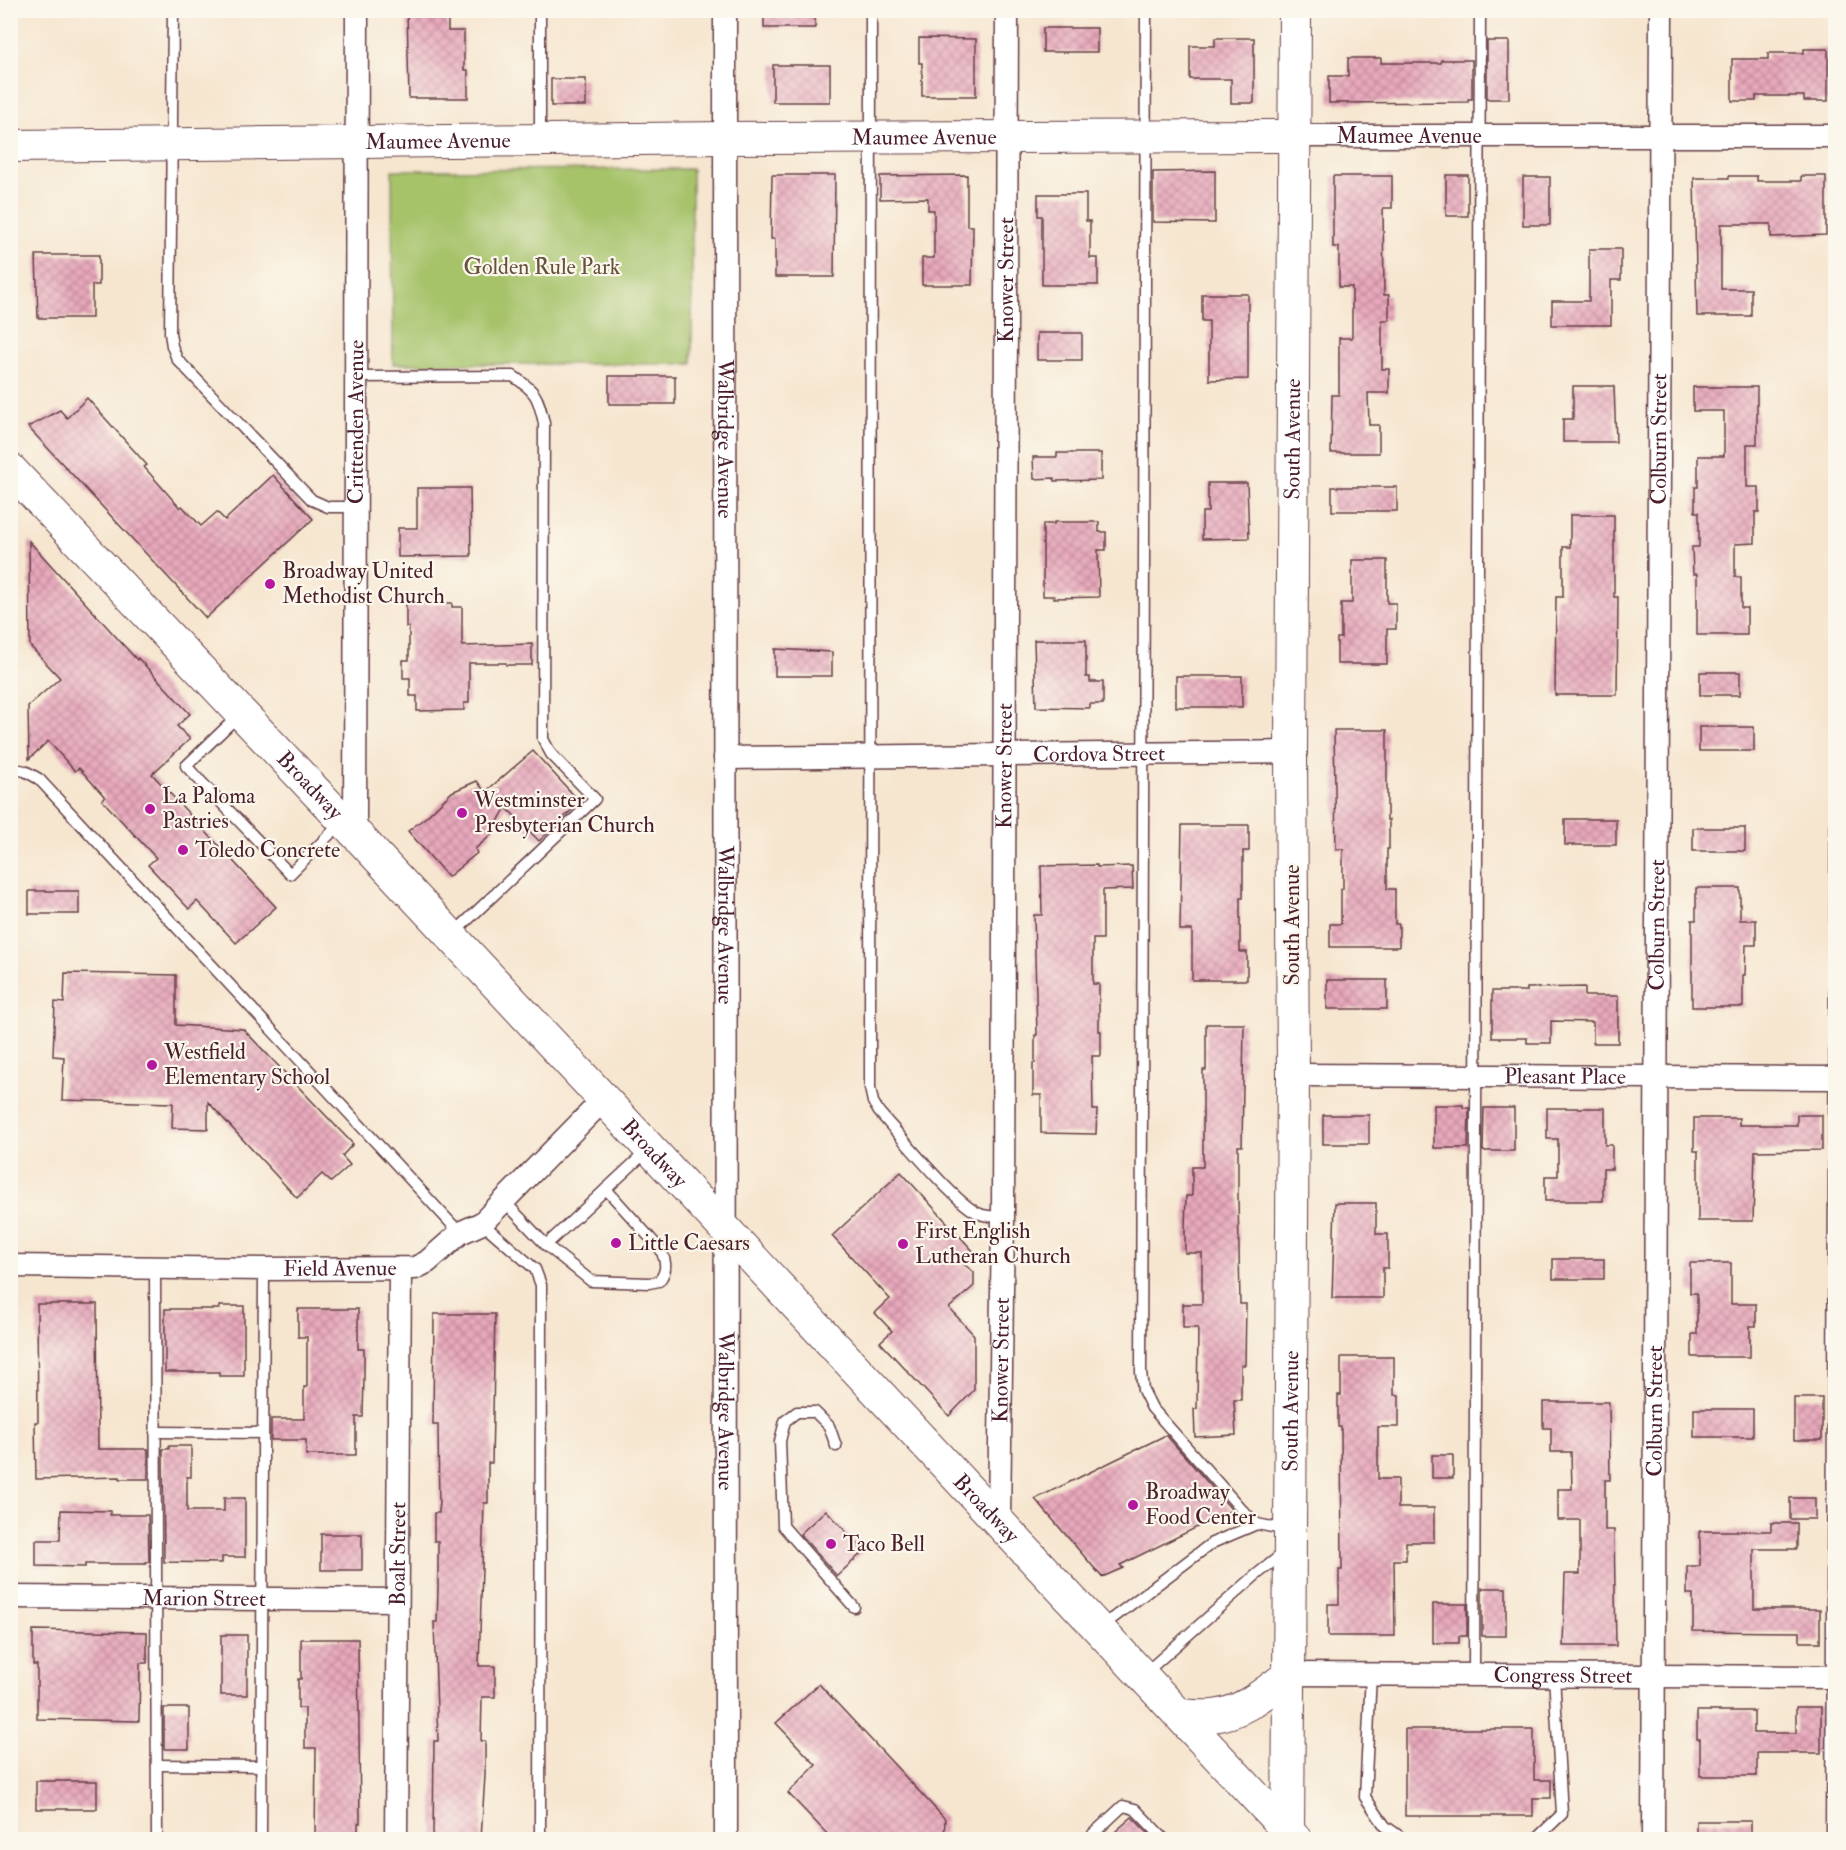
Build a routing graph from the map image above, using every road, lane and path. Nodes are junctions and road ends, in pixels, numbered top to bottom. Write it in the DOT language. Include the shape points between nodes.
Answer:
graph roads {
  1 [pos="173,10"];
  2 [pos="357,10"];
  3 [pos="540,10"];
  4 [pos="725,10"];
  5 [pos="871,10"];
  6 [pos="1007,10"];
  7 [pos="1146,10"];
  8 [pos="1295,10"];
  9 [pos="1480,10"];
  10 [pos="1661,10"];
  11 [pos="1295,136"];
  12 [pos="1479,136"];
  13 [pos="1660,136"];
  14 [pos="1836,136"];
  15 [pos="1145,137"];
  16 [pos="725,138"];
  17 [pos="1006,138"];
  18 [pos="870,139"];
  19 [pos="540,141"];
  20 [pos="358,143"];
  21 [pos="172,144"];
  22 [pos="10,146"];
  23 [pos="357,377"];
  24 [pos="10,469"];
  25 [pos="356,507"];
  26 [pos="241,713"];
  27 [pos="1836,741"];
  28 [pos="1291,752"];
  29 [pos="1143,753"];
  30 [pos="870,755"];
  31 [pos="1005,755"];
  32 [pos="725,758"];
  33 [pos="10,768"];
  34 [pos="349,827"];
  35 [pos="451,936"];
  36 [pos="1293,1075"];
  37 [pos="1476,1076"];
  38 [pos="1656,1077"];
  39 [pos="1835,1078"];
  40 [pos="603,1100"];
  41 [pos="649,1149"];
  42 [pos="606,1189"];
  43 [pos="504,1201"];
  44 [pos="1003,1216"];
  45 [pos="482,1223"];
  46 [pos="726,1232"];
  47 [pos="460,1233"];
  48 [pos="546,1245"];
  49 [pos="10,1266"];
  50 [pos="155,1268"];
  51 [pos="264,1269"];
  52 [pos="400,1269"];
  53 [pos="155,1432"];
  54 [pos="263,1433"];
  55 [pos="836,1446"];
  56 [pos="999,1520"];
  57 [pos="1257,1524"];
  58 [pos="1290,1540"];
  59 [pos="10,1597"];
  60 [pos="156,1598"];
  61 [pos="262,1599"];
  62 [pos="398,1600"];
  63 [pos="855,1607"];
  64 [pos="1098,1629"];
  65 [pos="1290,1674"];
  66 [pos="1371,1674"];
  67 [pos="1142,1675"];
  68 [pos="1474,1675"];
  69 [pos="1554,1676"];
  70 [pos="1652,1676"];
  71 [pos="1834,1677"];
  72 [pos="1180,1716"];
  73 [pos="157,1765"];
  74 [pos="262,1766"];
  75 [pos="1291,1837"];
  76 [pos="729,1838"];
  77 [pos="157,1839"];
  78 [pos="261,1839"];
  79 [pos="396,1839"];
  80 [pos="540,1839"];
  81 [pos="1092,1839"];
  82 [pos="1165,1839"];
  83 [pos="1405,1839"];
  84 [pos="1535,1839"];
  85 [pos="1653,1839"];
  86 [pos="1831,1839"];
  1 -- 21 [label="lane"];
  2 -- 20 [label="street, Crittenden Avenue"];
  3 -- 19 [label="lane"];
  4 -- 16 [label="street, Walbridge Avenue"];
  5 -- 18 [label="lane"];
  6 -- 17 [label="street, Knower Street"];
  7 -- 15 [label="lane"];
  8 -- 11 [label="street, South Avenue"];
  9 -- 12 [label="lane"];
  10 -- 13 [label="street, Colburn Street"];
  11 -- 12 [label="street, Maumee Avenue"];
  11 -- 15 [label="street, Maumee Avenue"];
  11 -- 28 [label="street, South Avenue"];
  12 -- 13 [label="street, Maumee Avenue"];
  12 -- 37 [label="lane"];
  13 -- 14 [label="street, Maumee Avenue"];
  13 -- 38 [label="street, Colburn Street"];
  15 -- 17 [label="street, Maumee Avenue"];
  15 -- 29 [label="lane"];
  16 -- 18 [label="street, Maumee Avenue"];
  16 -- 19 [label="street, Maumee Avenue"];
  16 -- 32 [label="street, Walbridge Avenue"];
  17 -- 18 [label="street, Maumee Avenue"];
  17 -- 31 [label="street, Knower Street"];
  18 -- 30 [label="lane"];
  19 -- 20 [label="street, Maumee Avenue"];
  20 -- 21 [label="street, Maumee Avenue"];
  20 -- 23 [label="street, Crittenden Avenue"];
  21 -- 22 [label="street, Maumee Avenue"];
  21 -- 25 [label="lane" via="170,333 177,359 312,500 328,507"];
  23 -- 25 [label="street, Crittenden Avenue"];
  23 -- 35 [label="lane" via="513,376 539,399 544,423 543,739 551,754 595,799"];
  24 -- 26 [label="street, Broadway"];
  25 -- 34 [label="street, Crittenden Avenue"];
  26 -- 34 [label="street, Broadway"];
  26 -- 34 [label="lane" via="186,766 290,874"];
  27 -- 39 [label="lane"];
  28 -- 29 [label="street, Cordova Street"];
  28 -- 36 [label="street, South Avenue"];
  29 -- 31 [label="street, Cordova Street"];
  29 -- 57 [label="lane" via="1143,1390 1152,1408"];
  30 -- 31 [label="street, Cordova Street"];
  30 -- 32 [label="street, Cordova Street"];
  30 -- 44 [label="lane" via="873,1102 968,1207 980,1215"];
  31 -- 44 [label="street, Knower Street"];
  32 -- 46 [label="street, Walbridge Avenue"];
  33 -- 47 [label="lane" via="39,779"];
  34 -- 35 [label="street, Broadway"];
  35 -- 40 [label="street, Broadway"];
  36 -- 37 [label="street, Pleasant Place"];
  36 -- 58 [label="street, South Avenue"];
  37 -- 38 [label="street, Pleasant Place"];
  37 -- 68 [label="lane"];
  38 -- 39 [label="street, Pleasant Place"];
  38 -- 70 [label="street, Colburn Street"];
  39 -- 71 [label="lane"];
  40 -- 41 [label="street, Broadway"];
  40 -- 43 [label="street, Field Avenue"];
  41 -- 42 [label="lane"];
  41 -- 46 [label="street, Broadway"];
  42 -- 48 [label="lane"];
  42 -- 48 [label="lane" via="661,1250 666,1262 665,1274 659,1281 591,1281"];
  43 -- 45 [label="street, Field Avenue"];
  43 -- 48 [label="lane"];
  44 -- 56 [label="street, Knower Street"];
  45 -- 47 [label="street, Field Avenue"];
  45 -- 80 [label="lane" via="535,1269 541,1285"];
  46 -- 56 [label="street, Broadway"];
  46 -- 76 [label="street, Walbridge Avenue"];
  47 -- 52 [label="street, Field Avenue" via="427,1262"];
  49 -- 50 [label="street, Field Avenue"];
  50 -- 51 [label="street, Field Avenue"];
  50 -- 53 [label="lane"];
  51 -- 52 [label="street, Field Avenue"];
  51 -- 54 [label="lane"];
  52 -- 62 [label="street, Boalt Street"];
  53 -- 54 [label="lane"];
  53 -- 60 [label="lane"];
  54 -- 61 [label="lane"];
  55 -- 63 [label="lane" via="829,1426 815,1412 796,1412 785,1421 780,1441 783,1526"];
  56 -- 64 [label="street, Broadway"];
  57 -- 58 [label="lane"];
  57 -- 64 [label="lane" via="1212,1543"];
  58 -- 65 [label="street, South Avenue"];
  58 -- 67 [label="lane"];
  59 -- 60 [label="street, Marion Street"];
  60 -- 61 [label="street, Marion Street"];
  60 -- 73 [label="lane"];
  61 -- 62 [label="street, Marion Street"];
  61 -- 74 [label="lane"];
  62 -- 79 [label="street, Boalt Street"];
  64 -- 67 [label="street, Broadway"];
  65 -- 66 [label="street, Congress Street"];
  65 -- 72 [label="street" via="1232,1712"];
  65 -- 75 [label="street, South Avenue"];
  66 -- 68 [label="street, Congress Street"];
  66 -- 83 [label="lane" via="1365,1797 1385,1826"];
  67 -- 72 [label="street, Broadway"];
  68 -- 69 [label="street, Congress Street"];
  69 -- 70 [label="street, Congress Street"];
  69 -- 84 [label="lane" via="1562,1814"];
  70 -- 71 [label="street, Congress Street"];
  70 -- 85 [label="street, Colburn Street"];
  71 -- 86 [label="lane"];
  72 -- 75 [label="street, Broadway"];
  73 -- 74 [label="lane"];
  73 -- 77 [label="lane"];
  74 -- 78 [label="lane"];
  81 -- 82 [label="lane" via="1123,1806 1136,1809"];
}
